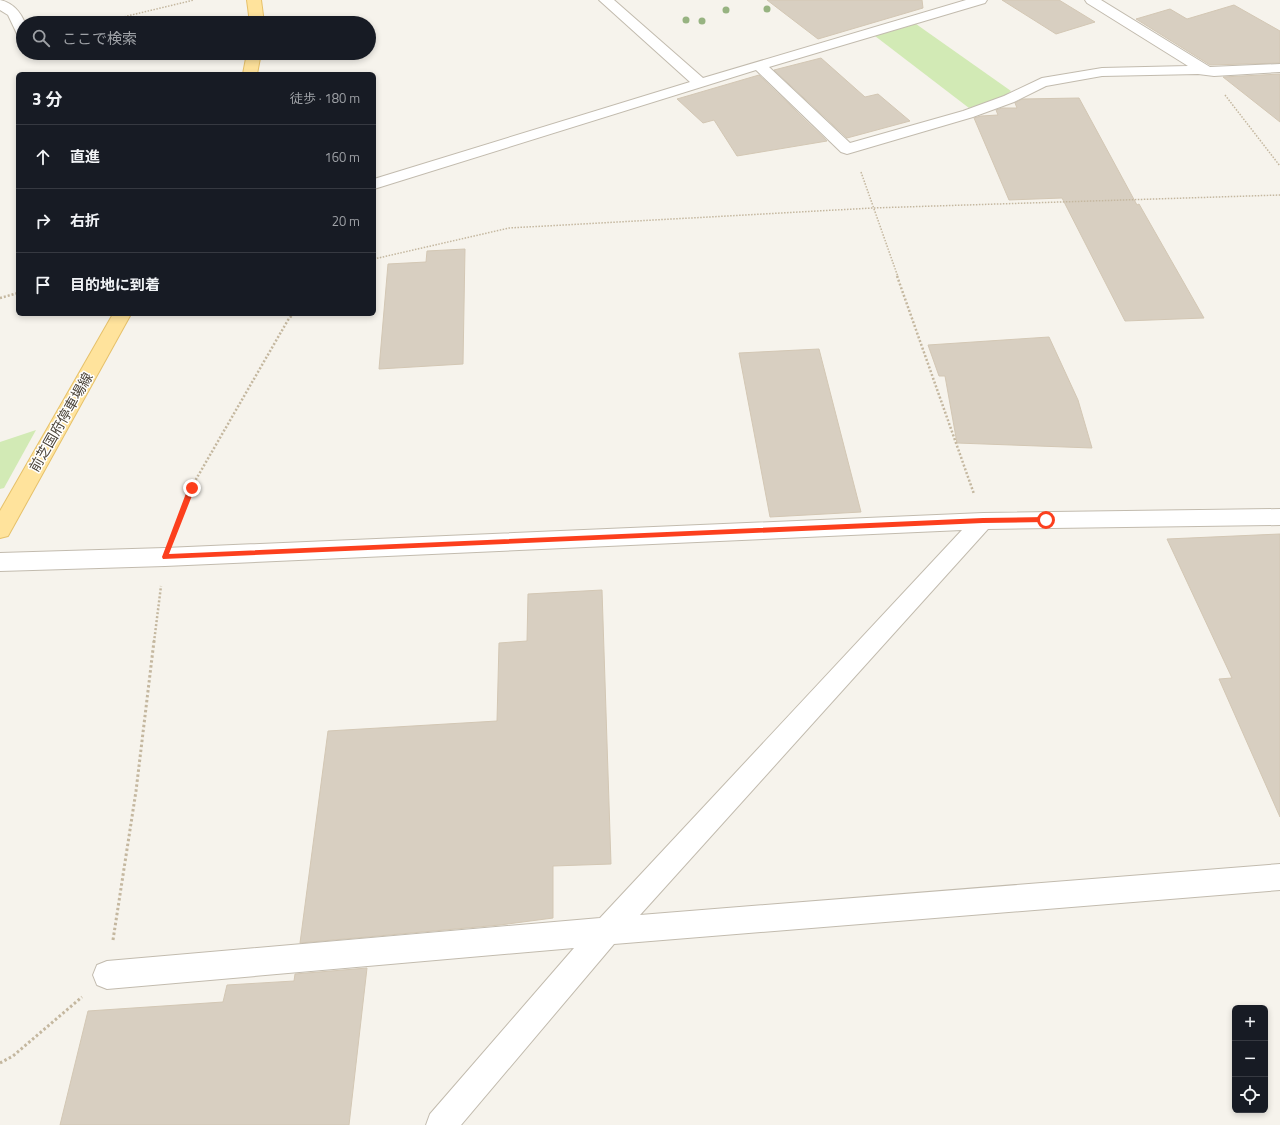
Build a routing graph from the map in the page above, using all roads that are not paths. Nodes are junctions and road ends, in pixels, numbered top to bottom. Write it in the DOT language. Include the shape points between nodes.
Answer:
graph roads {
  1 [pos="254,0"];
  2 [pos="606,0"];
  3 [pos="980,0"];
  4 [pos="1092,0"];
  5 [pos="0,4"];
  6 [pos="256,16"];
  7 [pos="16,17"];
  8 [pos="253,60"];
  9 [pos="759,65"];
  10 [pos="1280,68"];
  11 [pos="1206,71"];
  12 [pos="250,72"];
  13 [pos="700,84"];
  14 [pos="376,183"];
  15 [pos="121,316"];
  16 [pos="1280,517"];
  17 [pos="983,521"];
  18 [pos="0,530"];
  19 [pos="0,562"];
  20 [pos="1280,877"];
  21 [pos="607,931"];
  22 [pos="107,975"];
  23 [pos="441,1125"];
  1 -- 6 [label="main road"];
  2 -- 13 [label="street"];
  3 -- 9 [label="street"];
  4 -- 11 [label="street"];
  5 -- 7 [label="street" via="14,13"];
  8 -- 12 [label="main road"];
  9 -- 11 [label="street" via="847,149 968,114 1009,99 1042,82 1102,72"];
  9 -- 13 [label="street"];
  10 -- 11 [label="street"];
  13 -- 14 [label="street"];
  15 -- 18 [label="main road, 前芝国府停車場線"];
  16 -- 17 [label="street"];
  17 -- 19 [label="street"];
  17 -- 21 [label="street"];
  20 -- 21 [label="street"];
  21 -- 22 [label="street"];
  21 -- 23 [label="street"];
}
